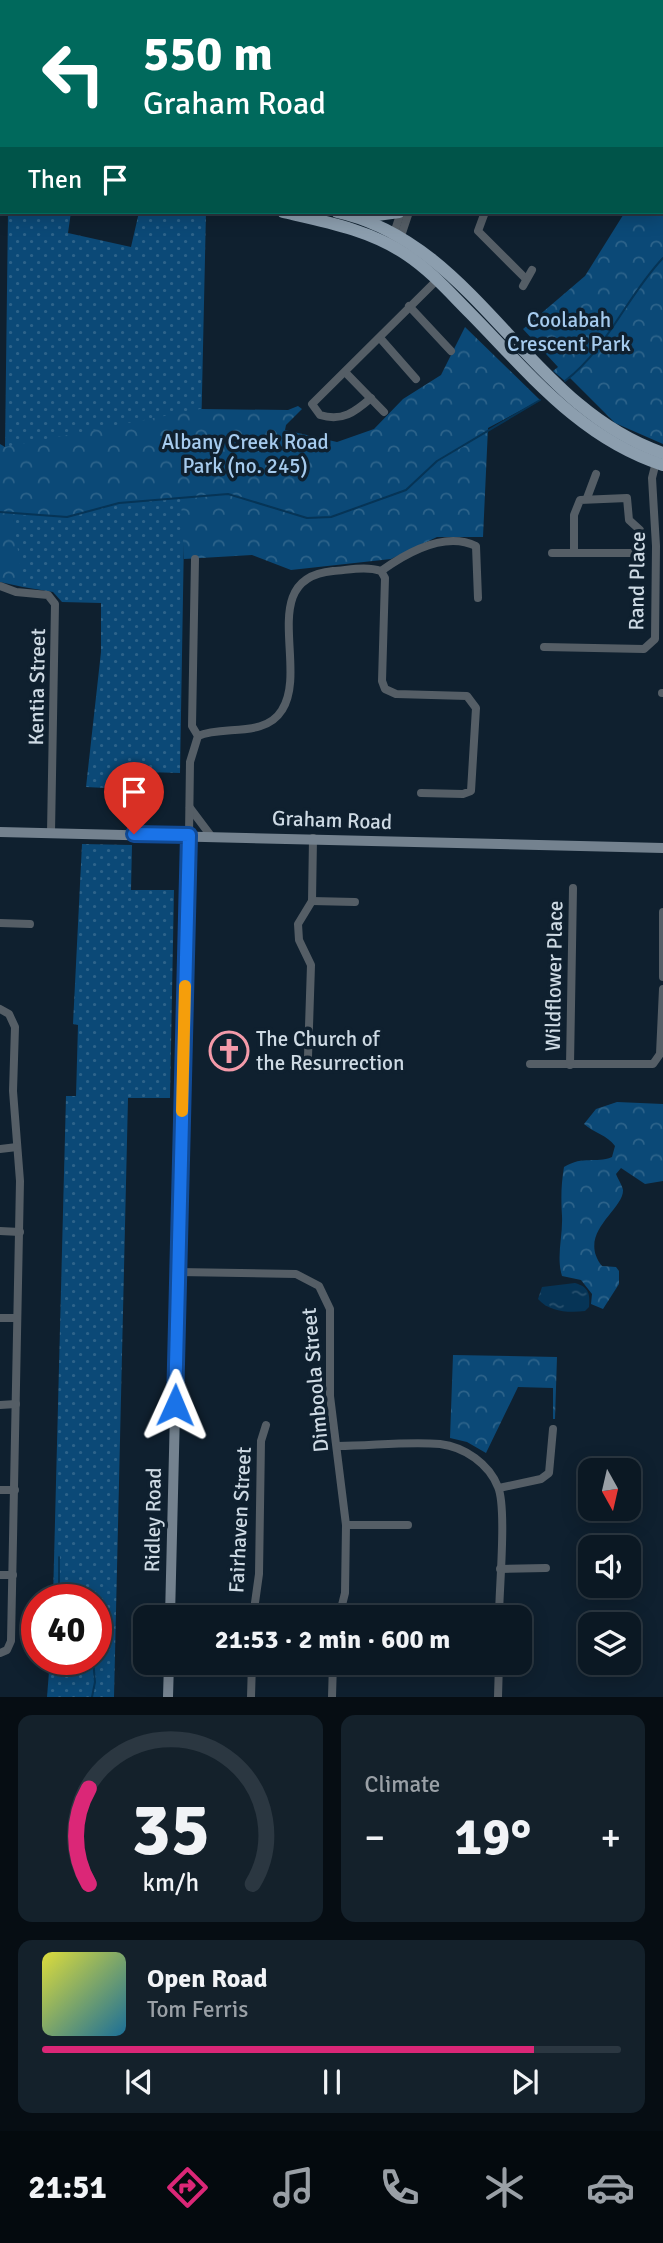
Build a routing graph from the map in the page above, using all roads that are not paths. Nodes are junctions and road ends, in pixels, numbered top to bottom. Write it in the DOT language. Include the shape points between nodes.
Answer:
graph roads {
  1 [pos="292,214"];
  2 [pos="344,214"];
  3 [pos="392,214"];
  4 [pos="400,214"];
  5 [pos="408,214"];
  6 [pos="484,214"];
  7 [pos="367,220"];
  8 [pos="395,240"];
  9 [pos="532,270"];
  10 [pos="437,280"];
  11 [pos="409,306"];
  12 [pos="380,338"];
  13 [pos="451,351"];
  14 [pos="345,372"];
  15 [pos="416,379"];
  16 [pos="371,398"];
  17 [pos="384,412"];
  18 [pos="660,458"];
  19 [pos="596,474"];
  20 [pos="636,493"];
  21 [pos="587,498"];
  22 [pos="627,498"];
  23 [pos="656,526"];
  24 [pos="640,530"];
  25 [pos="552,552"];
  26 [pos="574,553"];
  27 [pos="195,559"];
  28 [pos="381,572"];
  29 [pos="183,575"];
  30 [pos="195,575"];
  31 [pos="0,586"];
  32 [pos="478,598"];
  33 [pos="544,647"];
  34 [pos="198,736"];
  35 [pos="421,793"];
  36 [pos="189,807"];
  37 [pos="0,832"];
  38 [pos="51,833"];
  39 [pos="189,835"];
  40 [pos="211,836"];
  41 [pos="313,838"];
  42 [pos="663,848"];
  43 [pos="573,888"];
  44 [pos="312,901"];
  45 [pos="355,902"];
  46 [pos="663,912"];
  47 [pos="0,923"];
  48 [pos="30,923"];
  49 [pos="663,977"];
  50 [pos="663,989"];
  51 [pos="16,1007"];
  52 [pos="0,1009"];
  53 [pos="9,1014"];
  54 [pos="308,1057"];
  55 [pos="660,1062"];
  56 [pos="530,1064"];
  57 [pos="570,1065"];
  58 [pos="17,1147"];
  59 [pos="0,1149"];
  60 [pos="0,1231"];
  61 [pos="20,1232"];
  62 [pos="178,1272"];
  63 [pos="0,1318"];
  64 [pos="17,1318"];
  65 [pos="16,1404"];
  66 [pos="0,1405"];
  67 [pos="266,1425"];
  68 [pos="553,1429"];
  69 [pos="338,1446"];
  70 [pos="499,1488"];
  71 [pos="0,1490"];
  72 [pos="15,1490"];
  73 [pos="346,1525"];
  74 [pos="408,1525"];
  75 [pos="546,1568"];
  76 [pos="500,1569"];
  77 [pos="0,1575"];
  78 [pos="13,1575"];
  79 [pos="170,1605"];
  80 [pos="255,1605"];
  81 [pos="342,1605"];
  82 [pos="499,1605"];
  83 [pos="6,1653"];
  84 [pos="169,1675"];
  85 [pos="252,1675"];
  86 [pos="333,1675"];
  87 [pos="499,1675"];
  88 [pos="168,1697"];
  89 [pos="251,1697"];
  90 [pos="332,1697"];
  91 [pos="498,1697"];
  1 -- 8 [label="main road"];
  2 -- 7 [label="main road"];
  3 -- 7 [label="main road"];
  4 -- 8 [label="street"];
  5 -- 8 [label="street"];
  6 -- 9 [label="street" via="478,231 525,283"];
  7 -- 8 [label="main road"];
  8 -- 10 [label="main road"];
  8 -- 18 [label="main road" via="442,267 578,406"];
  10 -- 11 [label="street"];
  10 -- 18 [label="main road" via="570,414 610,443"];
  11 -- 12 [label="street"];
  11 -- 13 [label="street"];
  12 -- 14 [label="street"];
  12 -- 15 [label="street"];
  14 -- 16 [label="street"];
  14 -- 16 [label="street" via="313,400 314,410 330,418 348,416"];
  16 -- 17 [label="street"];
  18 -- 23 [label="street, Rand Place" via="652,478"];
  19 -- 21 [label="street"];
  20 -- 22 [label="street"];
  21 -- 22 [label="street"];
  21 -- 26 [label="street" via="580,500 576,509"];
  22 -- 24 [label="street" via="629,520"];
  23 -- 24 [label="street"];
  23 -- 33 [label="street, Rand Place" via="655,639 651,646"];
  24 -- 26 [label="street" via="641,545 632,553"];
  25 -- 26 [label="street"];
  27 -- 30 [label="street"];
  28 -- 32 [label="street" via="431,544 469,543 479,554"];
  28 -- 34 [label="street" via="371,568 319,572 304,580 290,604 288,696 282,711 268,723"];
  28 -- 35 [label="street" via="385,578 385,689 396,694 467,696 476,708 471,791"];
  29 -- 30 [label="street"];
  30 -- 34 [label="street" via="192,726"];
  31 -- 38 [label="street, Kentia Street" via="48,595 55,604"];
  34 -- 36 [label="street" via="190,762"];
  36 -- 39 [label="street"];
  36 -- 40 [label="street"];
  37 -- 38 [label="street, Graham Road"];
  38 -- 39 [label="street, Graham Road"];
  39 -- 40 [label="street, Graham Road"];
  39 -- 62 [label="street, Ridley Road"];
  40 -- 41 [label="street, Graham Road"];
  41 -- 42 [label="street, Graham Road"];
  41 -- 44 [label="street"];
  43 -- 57 [label="street, Wildflower Place"];
  44 -- 45 [label="street"];
  44 -- 54 [label="street" via="298,924 299,940 311,965"];
  46 -- 49 [label="street"];
  47 -- 48 [label="street"];
  50 -- 55 [label="street"];
  51 -- 53 [label="street"];
  52 -- 53 [label="street"];
  53 -- 58 [label="street" via="15,1027"];
  55 -- 57 [label="street" via="647,1066"];
  56 -- 57 [label="street"];
  58 -- 59 [label="street"];
  58 -- 61 [label="street"];
  60 -- 61 [label="street"];
  61 -- 64 [label="street"];
  62 -- 69 [label="street, Dimboola Street" via="296,1274 318,1286 330,1309 330,1396"];
  62 -- 79 [label="street, Ridley Road"];
  63 -- 64 [label="street"];
  64 -- 65 [label="street"];
  65 -- 66 [label="street"];
  65 -- 72 [label="street"];
  67 -- 80 [label="street, Fairhaven Street" via="261,1441"];
  68 -- 70 [label="street" via="549,1473"];
  69 -- 70 [label="street" via="442,1444 467,1451"];
  69 -- 73 [label="street, Dimboola Street"];
  70 -- 76 [label="street"];
  71 -- 72 [label="street"];
  72 -- 78 [label="street"];
  73 -- 74 [label="street"];
  73 -- 81 [label="street, Dimboola Street"];
  75 -- 76 [label="street"];
  76 -- 82 [label="street"];
  77 -- 78 [label="street"];
  78 -- 83 [label="street" via="11,1641"];
  84 -- 88 [label="street"];
  85 -- 89 [label="street"];
  86 -- 90 [label="street"];
  87 -- 91 [label="street"];
}
